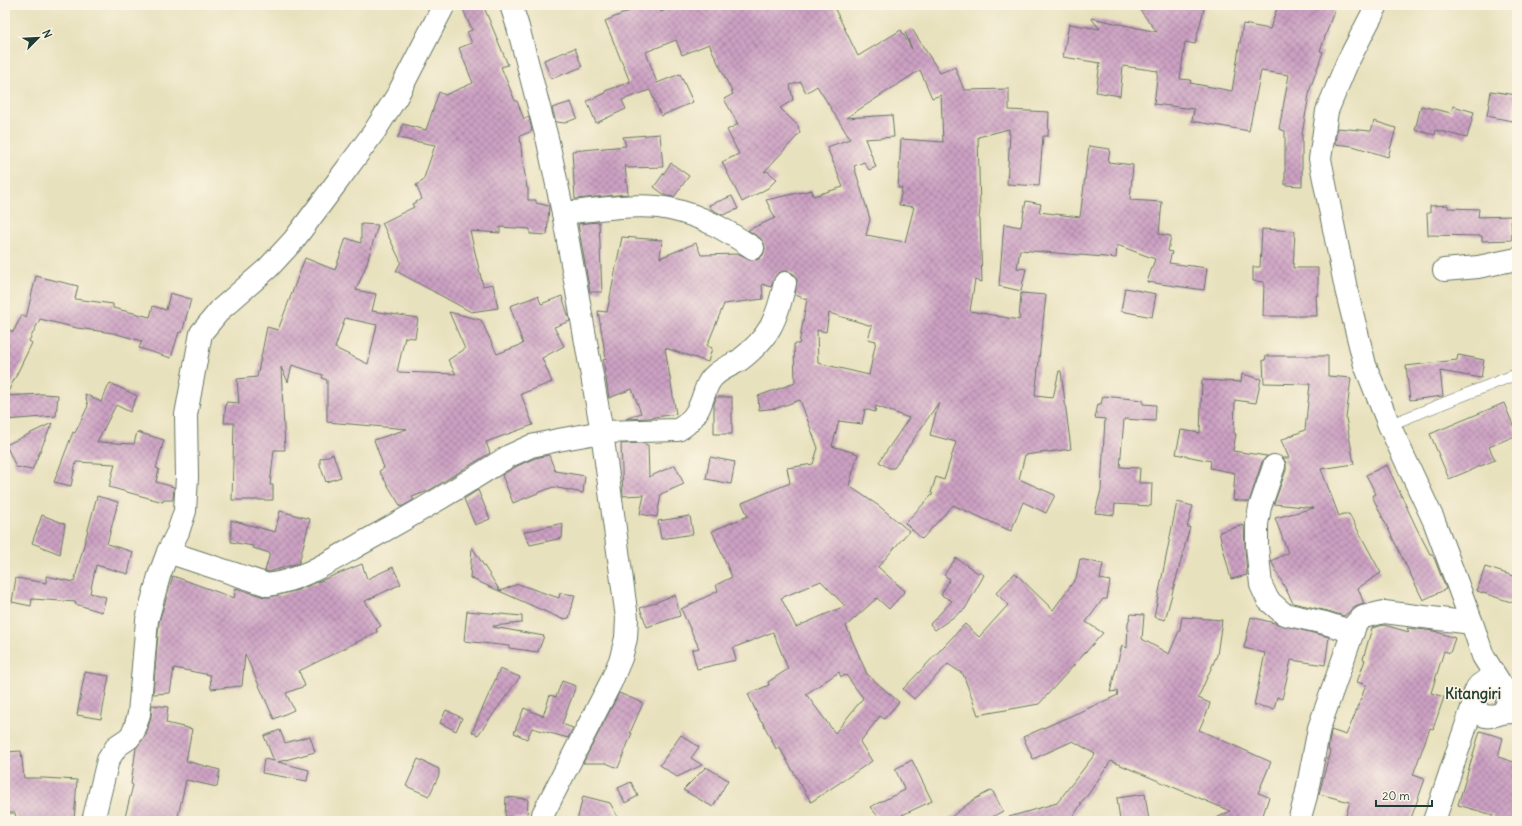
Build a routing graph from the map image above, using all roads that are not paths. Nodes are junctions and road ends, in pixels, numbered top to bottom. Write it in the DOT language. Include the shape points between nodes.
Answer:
graph roads {
  1 [pos="444,5"];
  2 [pos="511,5"];
  3 [pos="1377,5"];
  4 [pos="563,213"];
  5 [pos="753,248"];
  6 [pos="1517,259"];
  7 [pos="1444,270"];
  8 [pos="785,283"];
  9 [pos="1517,374"];
  10 [pos="1389,425"];
  11 [pos="602,432"];
  12 [pos="1274,466"];
  13 [pos="168,552"];
  14 [pos="1472,623"];
  15 [pos="1353,632"];
  16 [pos="1499,701"];
  17 [pos="543,814"];
  18 [pos="93,821"];
  19 [pos="1299,821"];
  20 [pos="1434,821"];
  1 -- 13 [label="street" via="397,96 325,199 293,241 268,268 221,309 201,333 186,415 187,477 184,511 178,532"];
  2 -- 4 [label="street" via="548,142"];
  3 -- 10 [label="street" via="1347,63 1327,111 1320,159 1346,289 1366,365"];
  4 -- 5 [label="street" via="623,208 669,208 718,226"];
  4 -- 11 [label="street"];
  6 -- 7 [label="street" via="1478,267"];
  8 -- 11 [label="street" via="778,311 769,331 759,345 713,376 695,415 686,425 678,430"];
  9 -- 10 [label="lane"];
  10 -- 14 [label="street" via="1434,521"];
  11 -- 13 [label="street" via="531,446 509,456 380,533 312,571 283,583 268,585"];
  11 -- 17 [label="street" via="626,611 626,638 611,682"];
  12 -- 15 [label="street" via="1257,524 1261,585 1268,600 1284,614"];
  13 -- 18 [label="street" via="147,620 139,714 134,731 117,746 108,760"];
  14 -- 15 [label="street" via="1384,612 1363,617 1356,623"];
  14 -- 16 [label="street"];
  15 -- 19 [label="street" via="1319,728"];
  16 -- 20 [label="street" via="1462,737"];
}
